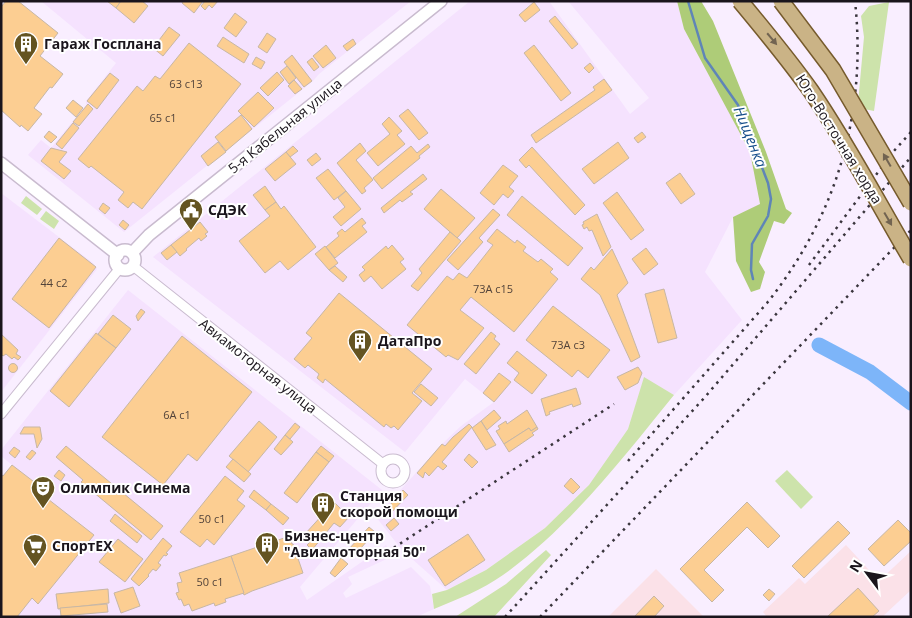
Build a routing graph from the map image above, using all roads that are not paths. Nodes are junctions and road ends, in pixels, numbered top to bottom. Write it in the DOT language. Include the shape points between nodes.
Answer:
graph roads {
  1 [pos="441,1"];
  2 [pos="740,1"];
  3 [pos="781,1"];
  4 [pos="1,163"];
  5 [pos="911,203"];
  6 [pos="132,253"];
  7 [pos="118,254"];
  8 [pos="911,259"];
  9 [pos="133,266"];
  10 [pos="120,268"];
  11 [pos="1,414"];
  12 [pos="383,464"];
  1 -- 6 [label="street, 5-я Кабельная улица" via="149,235"];
  2 -- 8 [label="main road, Юго-Восточная хорда, one-way, bridge" via="816,98"];
  5 -- 3 [label="main road, Юго-Восточная хорда, one-way, bridge" via="833,70"];
  4 -- 7 [label="street"];
  6 -- 7 [label="street"];
  6 -- 9 [label="street" via="135,258"];
  7 -- 10 [label="street" via="116,260"];
  9 -- 10 [label="street" via="125,270"];
  9 -- 12 [label="street, Авиамоторная улица"];
  10 -- 11 [label="street"];
}
